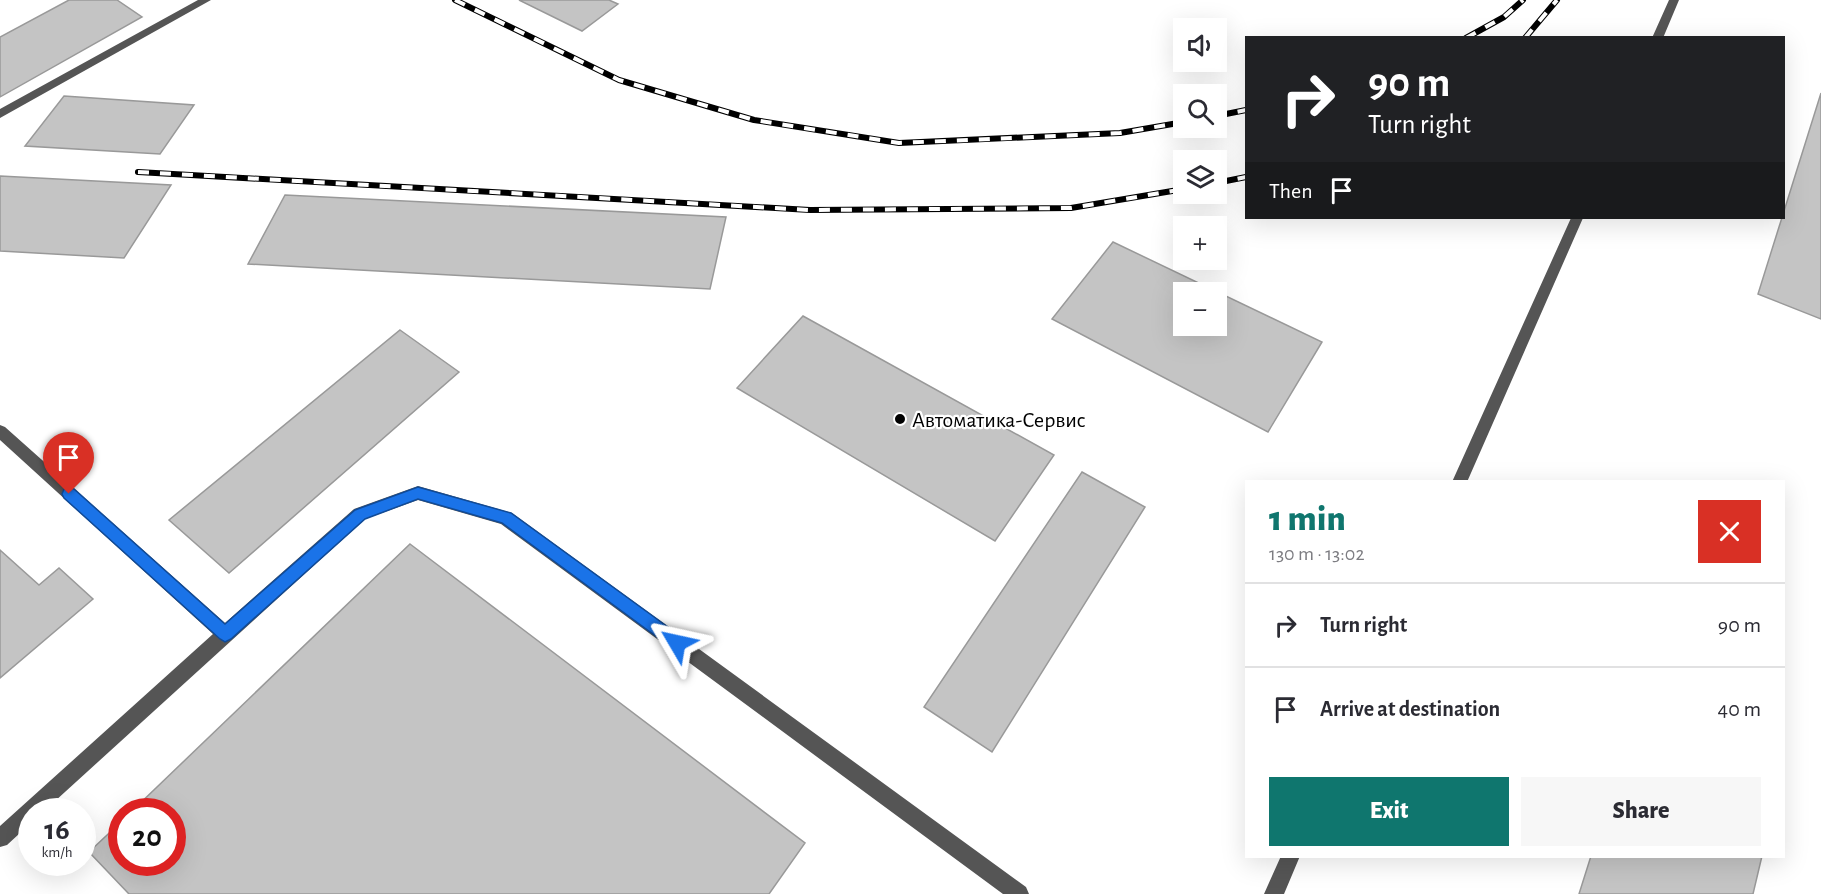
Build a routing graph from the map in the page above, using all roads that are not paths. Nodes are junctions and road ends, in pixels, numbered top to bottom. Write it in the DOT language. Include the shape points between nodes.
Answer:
graph roads {
  1 [pos="206,0"];
  2 [pos="1674,0"];
  3 [pos="1658,36"];
  4 [pos="0,114"];
  5 [pos="1577,219"];
  6 [pos="0,431"];
  7 [pos="1460,480"];
  8 [pos="225,634"];
  9 [pos="0,838"];
  10 [pos="1290,858"];
  11 [pos="1019,894"];
  12 [pos="1274,894"];
  1 -- 4 [label="lane"];
  2 -- 3 [label="lane"];
  5 -- 7 [label="lane"];
  6 -- 8 [label="lane"];
  8 -- 9 [label="lane"];
  8 -- 11 [label="lane" via="360,514 418,493 506,518"];
  10 -- 12 [label="lane"];
}
